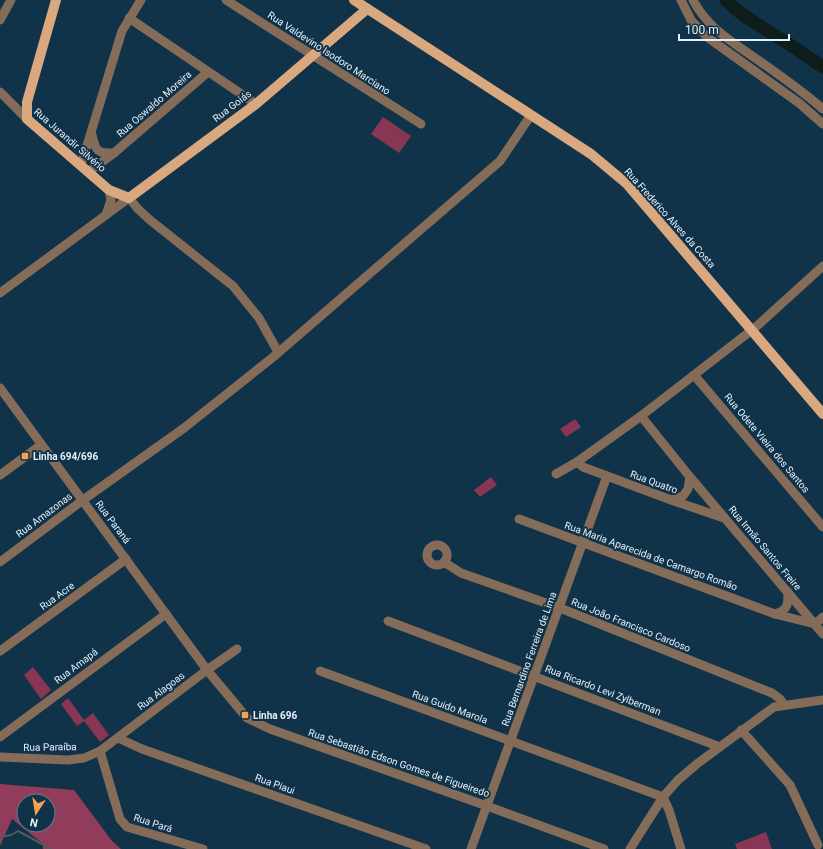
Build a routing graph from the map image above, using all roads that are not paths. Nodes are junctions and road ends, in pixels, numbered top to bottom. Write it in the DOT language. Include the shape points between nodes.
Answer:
graph roads {
  1 [pos="11,0"];
  2 [pos="56,0"];
  3 [pos="141,0"];
  4 [pos="226,0"];
  5 [pos="354,0"];
  6 [pos="681,0"];
  7 [pos="693,0"];
  8 [pos="367,8"];
  9 [pos="129,18"];
  10 [pos="0,20"];
  11 [pos="312,56"];
  12 [pos="208,72"];
  13 [pos="0,92"];
  14 [pos="256,104"];
  15 [pos="823,109"];
  16 [pos="531,114"];
  17 [pos="27,119"];
  18 [pos="421,124"];
  19 [pos="823,124"];
  20 [pos="92,133"];
  21 [pos="114,152"];
  22 [pos="84,169"];
  23 [pos="108,190"];
  24 [pos="129,198"];
  25 [pos="106,215"];
  26 [pos="823,266"];
  27 [pos="0,293"];
  28 [pos="751,330"];
  29 [pos="278,352"];
  30 [pos="694,375"];
  31 [pos="0,388"];
  32 [pos="823,414"];
  33 [pos="641,416"];
  34 [pos="41,445"];
  35 [pos="577,462"];
  36 [pos="556,474"];
  37 [pos="0,475"];
  38 [pos="607,476"];
  39 [pos="690,477"];
  40 [pos="83,500"];
  41 [pos="671,500"];
  42 [pos="725,518"];
  43 [pos="519,519"];
  44 [pos="823,527"];
  45 [pos="583,543"];
  46 [pos="126,559"];
  47 [pos="0,562"];
  48 [pos="444,562"];
  49 [pos="788,592"];
  50 [pos="560,608"];
  51 [pos="166,614"];
  52 [pos="775,614"];
  53 [pos="823,617"];
  54 [pos="388,621"];
  55 [pos="815,624"];
  56 [pos="823,634"];
  57 [pos="237,649"];
  58 [pos="0,651"];
  59 [pos="207,670"];
  60 [pos="320,671"];
  61 [pos="534,675"];
  62 [pos="823,700"];
  63 [pos="784,705"];
  64 [pos="741,730"];
  65 [pos="0,736"];
  66 [pos="118,738"];
  67 [pos="510,741"];
  68 [pos="720,746"];
  69 [pos="100,751"];
  70 [pos="0,757"];
  71 [pos="663,797"];
  72 [pos="487,806"];
  73 [pos="819,846"];
  74 [pos="203,849"];
  75 [pos="426,849"];
  76 [pos="471,849"];
  77 [pos="604,849"];
  78 [pos="630,849"];
  79 [pos="681,849"];
  1 -- 10 [label="street"];
  2 -- 17 [label="main road" via="27,102"];
  3 -- 9 [label="street"];
  4 -- 11 [label="street, Rua Valdevino Isodoro Marciano"];
  5 -- 8 [label="main road, Rua Frederico Alves da Costa"];
  6 -- 19 [label="street" via="691,20 707,37 799,103"];
  7 -- 15 [label="street" via="714,29 804,92"];
  8 -- 11 [label="main road, Rua Goiás"];
  8 -- 16 [label="main road, Rua Frederico Alves da Costa"];
  9 -- 12 [label="street"];
  9 -- 20 [label="street" via="122,31"];
  11 -- 14 [label="main road, Rua Goiás"];
  11 -- 18 [label="street, Rua Valdevino Isodoro Marciano"];
  12 -- 14 [label="street"];
  12 -- 21 [label="street, Rua Oswaldo Moreira"];
  13 -- 17 [label="street, Rua Jurandir Silvério"];
  14 -- 24 [label="main road, Rua Goiás"];
  16 -- 28 [label="main road, Rua Frederico Alves da Costa" via="591,154 627,184"];
  16 -- 29 [label="street, Rua Amazonas" via="500,162"];
  17 -- 22 [label="main road, Rua Jurandir Silvério"];
  20 -- 21 [label="street" via="99,152"];
  20 -- 22 [label="street"];
  21 -- 22 [label="street, Rua Oswaldo Moreira"];
  22 -- 23 [label="main road, Rua Jurandir Silvério"];
  23 -- 24 [label="main road, Rua Jurandir Silvério"];
  23 -- 25 [label="street" via="111,200"];
  24 -- 25 [label="street, Rua Goiás"];
  24 -- 29 [label="street" via="150,220 233,286 259,318"];
  25 -- 27 [label="street, Rua Goiás"];
  26 -- 28 [label="street"];
  28 -- 30 [label="street"];
  28 -- 32 [label="main road, Rua Frederico Alves da Costa"];
  29 -- 40 [label="street, Rua Amazonas" via="184,428"];
  30 -- 33 [label="street"];
  30 -- 44 [label="street, Rua Odete Vieira dos Santos"];
  31 -- 34 [label="street, Rua Paraná"];
  33 -- 35 [label="street"];
  33 -- 39 [label="street, Rua Irmão Santos Freire"];
  34 -- 37 [label="street"];
  34 -- 40 [label="street, Rua Paraná"];
  35 -- 36 [label="street"];
  35 -- 38 [label="street, Rua Quatro" via="582,467"];
  38 -- 41 [label="street, Rua Quatro"];
  38 -- 45 [label="street, Rua Bernardino Ferreira de Lima"];
  39 -- 41 [label="street" via="684,496"];
  39 -- 42 [label="street, Rua Irmão Santos Freire"];
  40 -- 46 [label="street, Rua Paraná"];
  40 -- 47 [label="street, Rua Amazonas"];
  41 -- 42 [label="street, Rua Quatro"];
  42 -- 49 [label="street, Rua Irmão Santos Freire"];
  43 -- 45 [label="street, Rua Maria Aparecida de Camargo Romão"];
  45 -- 50 [label="street, Rua Bernardino Ferreira de Lima"];
  45 -- 52 [label="street, Rua Maria Aparecida de Camargo Romão"];
  46 -- 51 [label="street, Rua Paraná"];
  46 -- 58 [label="street, Rua Acre"];
  48 -- 50 [label="street, Rua João Francisco Cardoso" via="461,573"];
  49 -- 52 [label="street" via="784,611"];
  49 -- 55 [label="street, Rua Irmão Santos Freire"];
  50 -- 61 [label="street, Rua Bernardino Ferreira de Lima"];
  50 -- 63 [label="street, Rua João Francisco Cardoso" via="772,694"];
  51 -- 59 [label="street, Rua Paraná"];
  51 -- 65 [label="street, Rua Amapá"];
  52 -- 55 [label="street, Rua Maria Aparecida de Camargo Romão"];
  53 -- 55 [label="street"];
  54 -- 61 [label="street, Rua Ricardo Levi Zylberman"];
  55 -- 56 [label="street, Rua Irmão Santos Freire"];
  57 -- 59 [label="street, Rua Alagoas"];
  59 -- 66 [label="street, Rua Alagoas"];
  59 -- 72 [label="street, Rua Sebastião Edson Gomes de Figueiredo" via="247,718 270,729"];
  60 -- 67 [label="street, Rua Guido Marola"];
  61 -- 67 [label="street, Rua Bernardino Ferreira de Lima"];
  61 -- 68 [label="street, Rua Ricardo Levi Zylberman"];
  62 -- 63 [label="street"];
  63 -- 64 [label="street" via="774,707"];
  64 -- 68 [label="street"];
  64 -- 73 [label="street" via="790,785"];
  66 -- 69 [label="street, Rua Alagoas"];
  66 -- 75 [label="street, Rua Piaui" via="142,749"];
  67 -- 71 [label="street, Rua Guido Marola"];
  67 -- 72 [label="street, Rua Bernardino Ferreira de Lima"];
  68 -- 71 [label="street" via="678,780"];
  69 -- 70 [label="street, Rua Paraíba" via="84,758 68,760"];
  69 -- 74 [label="street, Rua Pará" via="120,819 127,827"];
  71 -- 78 [label="street"];
  71 -- 79 [label="street"];
  72 -- 76 [label="street, Rua Bernardino Ferreira de Lima"];
  72 -- 77 [label="street, Rua Sebastião Edson Gomes de Figueiredo"];
}
